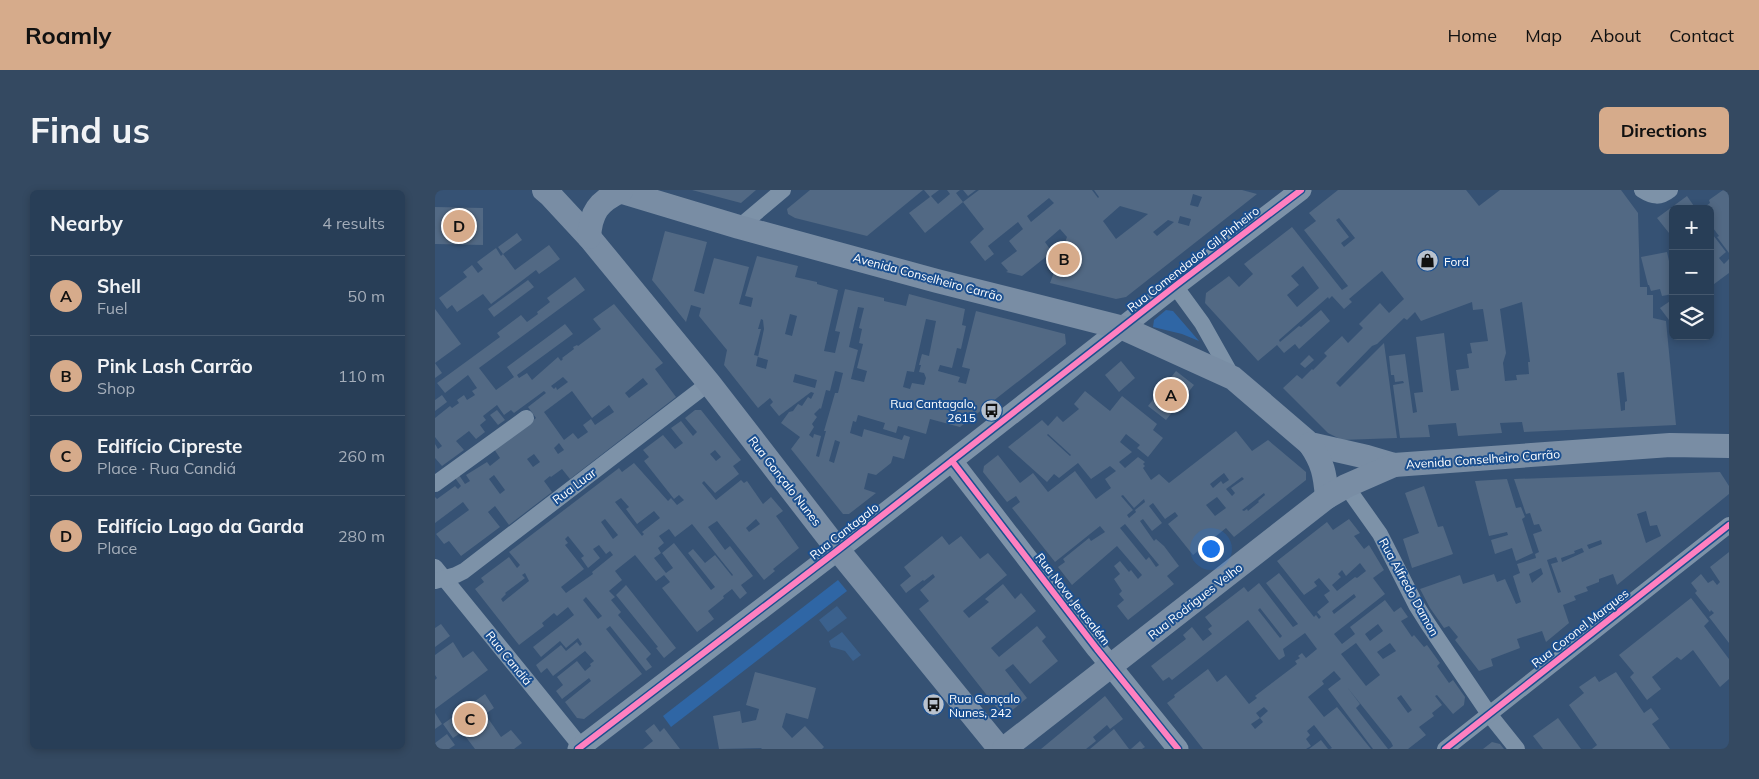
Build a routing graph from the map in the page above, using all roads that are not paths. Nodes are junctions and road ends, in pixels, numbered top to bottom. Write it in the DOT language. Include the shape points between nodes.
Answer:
graph roads {
  1 [pos="544,190"];
  2 [pos="620,190"];
  3 [pos="783,190"];
  4 [pos="1301,190"];
  5 [pos="1642,190"];
  6 [pos="1670,190"];
  7 [pos="739,227"];
  8 [pos="589,237"];
  9 [pos="1175,286"];
  10 [pos="1123,328"];
  11 [pos="1233,378"];
  12 [pos="709,383"];
  13 [pos="526,418"];
  14 [pos="1310,444"];
  15 [pos="1729,446"];
  16 [pos="952,461"];
  17 [pos="1394,465"];
  18 [pos="435,484"];
  19 [pos="1336,491"];
  20 [pos="1729,525"];
  21 [pos="838,550"];
  22 [pos="438,575"];
  23 [pos="1111,667"];
  24 [pos="1489,714"];
  25 [pos="1009,747"];
  26 [pos="581,748"];
  27 [pos="1178,749"];
  28 [pos="1445,749"];
  29 [pos="1517,749"];
  1 -- 8 [label="main road"];
  2 -- 7 [label="main road, Avenida Conselheiro Carrão"];
  2 -- 8 [label="main road" via="597,208"];
  3 -- 7 [label="street"];
  4 -- 9 [label="street, Rua Comendador Gil Pinheiro"];
  5 -- 6 [label="street" via="1653,196"];
  7 -- 10 [label="main road, Avenida Conselheiro Carrão"];
  8 -- 12 [label="main road, Rua Gonçalo Nunes"];
  9 -- 10 [label="street, Rua Comendador Gil Pinheiro"];
  9 -- 11 [label="street, Avenida Conselheiro Carrão" via="1202,324"];
  10 -- 11 [label="main road, Avenida Conselheiro Carrão"];
  10 -- 16 [label="street, Rua Cantagalo"];
  11 -- 14 [label="main road, Avenida Conselheiro Carrão"];
  12 -- 21 [label="main road, Rua Gonçalo Nunes"];
  12 -- 22 [label="street, Rua Luar" via="464,570 456,575"];
  13 -- 18 [label="street"];
  14 -- 17 [label="main road, Avenida Conselheiro Carrão"];
  14 -- 19 [label="main road"];
  15 -- 17 [label="main road, Avenida Conselheiro Carrão" via="1670,445"];
  16 -- 21 [label="street, Rua Cantagalo"];
  16 -- 23 [label="street, Rua Nova Jerusalém"];
  17 -- 19 [label="main road, Rua Rodrigues Velho"];
  19 -- 23 [label="main road, Rua Rodrigues Velho"];
  19 -- 24 [label="street, Rua Alfredo Damon" via="1380,534 1416,605"];
  20 -- 24 [label="street, Rua Coronel Marques"];
  21 -- 25 [label="main road, Rua Gonçalo Nunes"];
  21 -- 26 [label="street, Rua Cantagalo"];
  22 -- 26 [label="street, Rua Candiá"];
  23 -- 25 [label="main road, Rua Rodrigues Velho"];
  23 -- 27 [label="street, Rua Nova Jerusalém"];
  24 -- 28 [label="street, Rua Coronel Marques"];
  24 -- 29 [label="street, Rua Alfredo Damon"];
}
